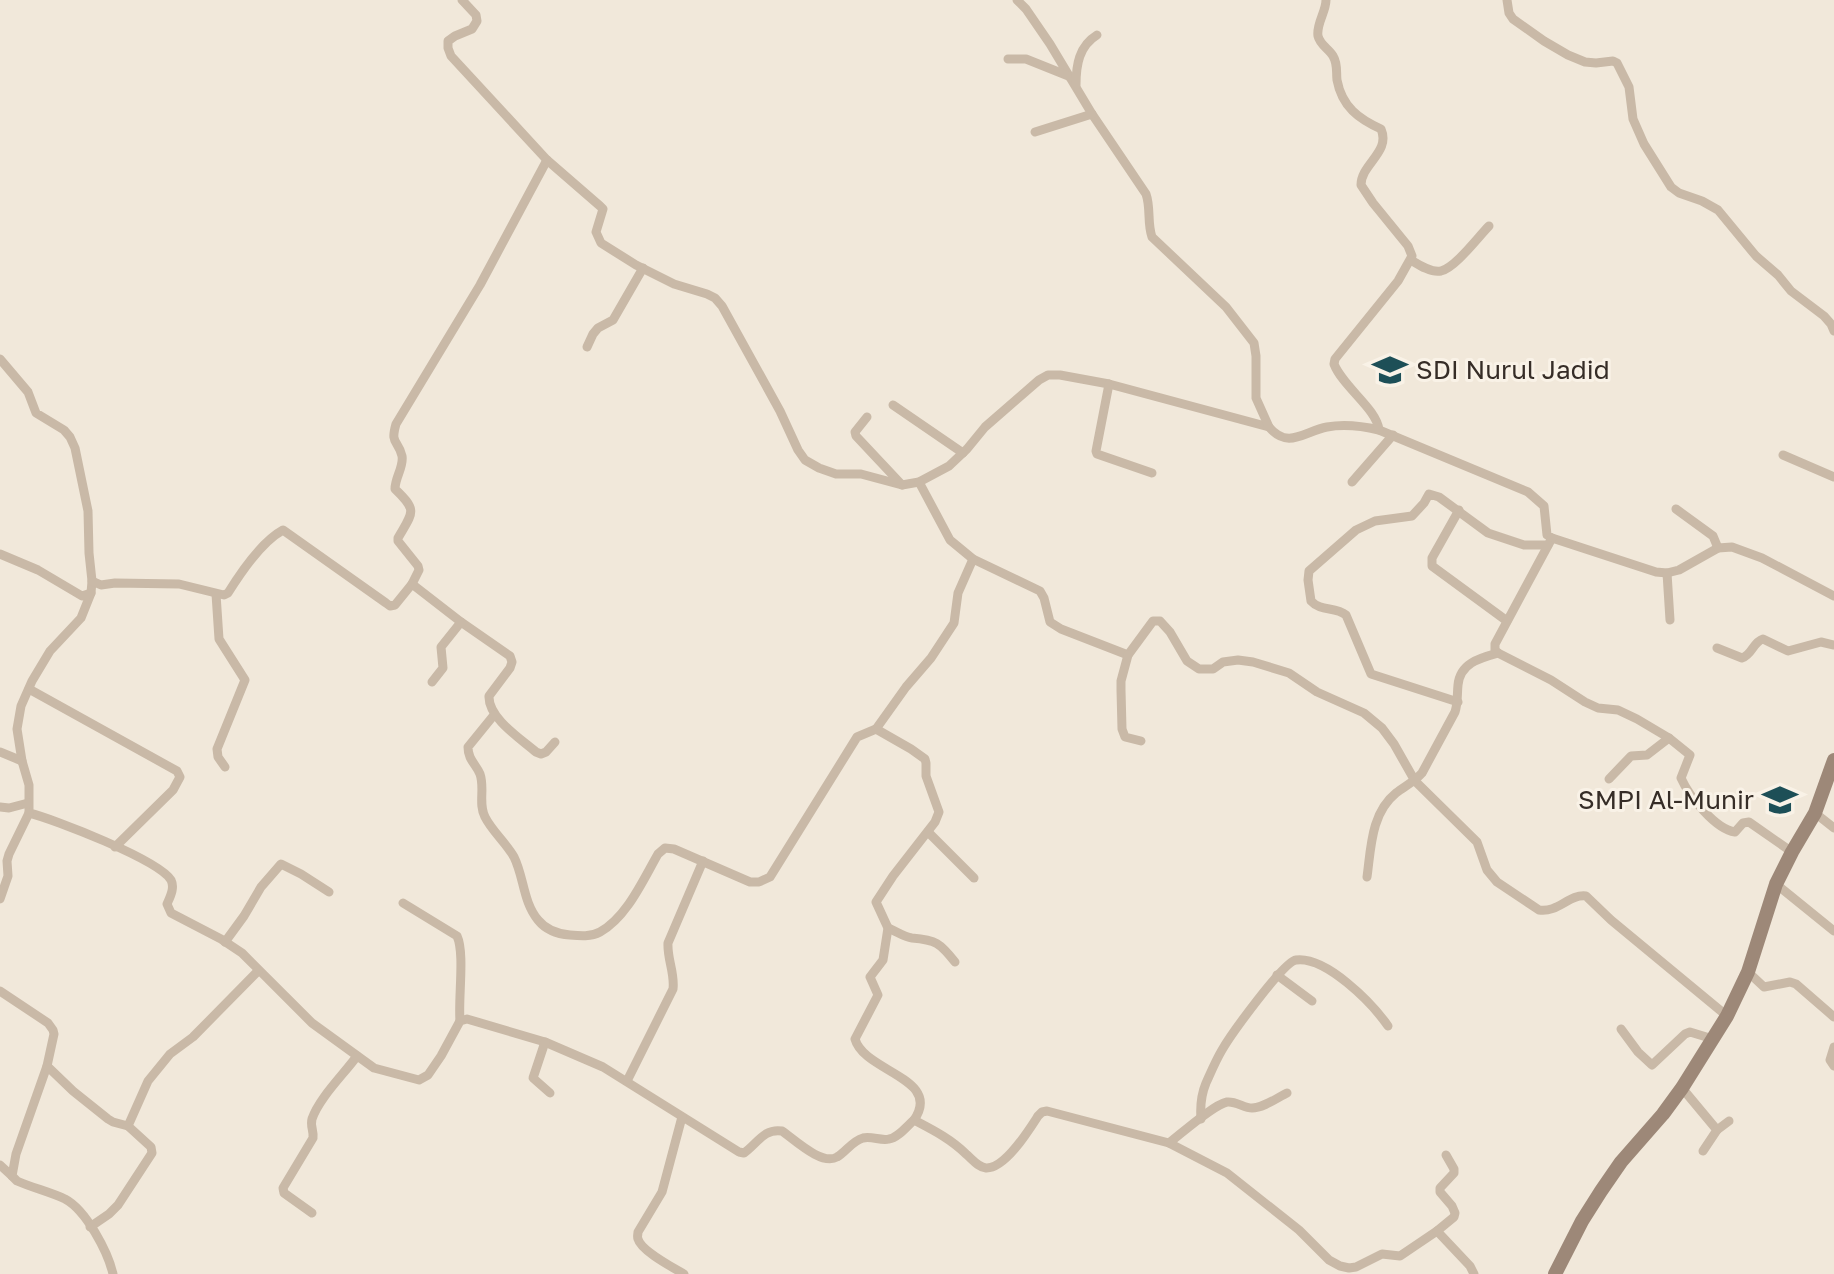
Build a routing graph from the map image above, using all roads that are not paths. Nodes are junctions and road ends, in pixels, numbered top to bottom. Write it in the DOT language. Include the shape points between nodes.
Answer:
graph roads {
  1 [pos="462,0"];
  2 [pos="1017,0"];
  3 [pos="1326,0"];
  4 [pos="1507,0"];
  5 [pos="1097,35"];
  6 [pos="1008,59"];
  7 [pos="1074,81"];
  8 [pos="1092,114"];
  9 [pos="1035,132"];
  10 [pos="547,160"];
  11 [pos="1489,226"];
  12 [pos="1411,260"];
  13 [pos="643,268"];
  14 [pos="1834,331"];
  15 [pos="587,347"];
  16 [pos="0,359"];
  17 [pos="1109,384"];
  18 [pos="893,405"];
  19 [pos="867,417"];
  20 [pos="1269,427"];
  21 [pos="1379,430"];
  22 [pos="1393,435"];
  23 [pos="963,453"];
  24 [pos="1783,455"];
  25 [pos="1152,473"];
  26 [pos="1834,477"];
  27 [pos="919,482"];
  28 [pos="1352,482"];
  29 [pos="902,485"];
  30 [pos="1676,509"];
  31 [pos="1459,510"];
  32 [pos="1550,542"];
  33 [pos="1718,548"];
  34 [pos="0,554"];
  35 [pos="973,559"];
  36 [pos="1667,573"];
  37 [pos="92,581"];
  38 [pos="412,584"];
  39 [pos="91,593"];
  40 [pos="216,594"];
  41 [pos="1834,596"];
  42 [pos="1670,620"];
  43 [pos="1507,621"];
  44 [pos="461,622"];
  45 [pos="1834,645"];
  46 [pos="1717,648"];
  47 [pos="1498,653"];
  48 [pos="1128,655"];
  49 [pos="432,682"];
  50 [pos="29,689"];
  51 [pos="1458,702"];
  52 [pos="494,715"];
  53 [pos="876,729"];
  54 [pos="1669,738"];
  55 [pos="1141,741"];
  56 [pos="555,742"];
  57 [pos="0,752"];
  58 [pos="22,761"];
  59 [pos="225,767"];
  60 [pos="1833,767"];
  61 [pos="1609,779"];
  62 [pos="1415,781"];
  63 [pos="0,807"];
  64 [pos="28,808"];
  65 [pos="1815,813"];
  66 [pos="1834,828"];
  67 [pos="928,832"];
  68 [pos="115,847"];
  69 [pos="1792,852"];
  70 [pos="703,861"];
  71 [pos="1367,877"];
  72 [pos="974,878"];
  73 [pos="1776,884"];
  74 [pos="329,892"];
  75 [pos="0,899"];
  76 [pos="403,903"];
  77 [pos="888,928"];
  78 [pos="1834,931"];
  79 [pos="225,942"];
  80 [pos="955,962"];
  81 [pos="258,971"];
  82 [pos="1748,972"];
  83 [pos="1277,975"];
  84 [pos="0,991"];
  85 [pos="1312,1001"];
  86 [pos="1727,1016"];
  87 [pos="1834,1017"];
  88 [pos="460,1021"];
  89 [pos="1388,1026"];
  90 [pos="1621,1029"];
  91 [pos="1713,1039"];
  92 [pos="545,1042"];
  93 [pos="1834,1047"];
  94 [pos="357,1056"];
  95 [pos="47,1066"];
  96 [pos="1834,1066"];
  97 [pos="627,1081"];
  98 [pos="1682,1088"];
  99 [pos="550,1093"];
  100 [pos="1287,1093"];
  101 [pos="682,1117"];
  102 [pos="1201,1119"];
  103 [pos="914,1120"];
  104 [pos="1729,1121"];
  105 [pos="128,1126"];
  106 [pos="1717,1130"];
  107 [pos="1169,1143"];
  108 [pos="1703,1151"];
  109 [pos="1446,1155"];
  110 [pos="0,1165"];
  111 [pos="12,1176"];
  112 [pos="312,1213"];
  113 [pos="90,1227"];
  114 [pos="1437,1231"];
  115 [pos="113,1274"];
  116 [pos="684,1274"];
  117 [pos="1474,1274"];
  118 [pos="1555,1274"];
  1 -- 10 [label="street" via="477,21 448,41 451,56"];
  2 -- 7 [label="street"];
  3 -- 12 [label="street" via="1318,38 1337,64 1337,81 1355,115 1384,133 1361,185 1408,246"];
  4 -- 14 [label="street" via="1513,19 1568,55 1585,62 1617,63 1629,87 1638,132 1671,187 1718,210 1756,256"];
  5 -- 7 [label="street" via="1083,47"];
  6 -- 7 [label="street" via="1026,59"];
  7 -- 8 [label="street"];
  8 -- 9 [label="street"];
  8 -- 20 [label="street" via="1146,194 1152,237 1226,307 1254,343 1256,398"];
  10 -- 13 [label="street" via="603,209 596,232 601,243"];
  10 -- 38 [label="street" via="393,433 402,454 395,489 412,510 398,541 419,568"];
  11 -- 12 [label="street" via="1445,270"];
  12 -- 21 [label="street" via="1334,364 1375,417"];
  13 -- 15 [label="street" via="613,320 598,328"];
  13 -- 29 [label="street" via="707,294 722,306 805,460 836,474 861,474"];
  16 -- 37 [label="street" via="28,392 36,413 64,430 75,448 88,511"];
  17 -- 20 [label="street"];
  17 -- 23 [label="street" via="1048,375 985,427"];
  17 -- 25 [label="street" via="1097,454"];
  18 -- 23 [label="street"];
  19 -- 29 [label="street" via="856,436"];
  20 -- 21 [label="street" via="1289,438 1323,427"];
  21 -- 22 [label="street"];
  22 -- 28 [label="street"];
  22 -- 32 [label="street" via="1528,492 1544,506"];
  23 -- 27 [label="street"];
  24 -- 26 [label="street"];
  27 -- 29 [label="street"];
  27 -- 35 [label="street" via="947,536"];
  30 -- 33 [label="street" via="1713,536"];
  31 -- 32 [label="street" via="1488,533 1524,545"];
  31 -- 43 [label="street" via="1432,566"];
  31 -- 51 [label="street" via="1429,494 1412,516 1375,521 1356,530 1308,575 1311,601 1346,615 1371,674"];
  32 -- 36 [label="street"];
  32 -- 43 [label="street"];
  33 -- 36 [label="street"];
  33 -- 41 [label="street" via="1732,547 1762,558"];
  34 -- 39 [label="street" via="82,596"];
  35 -- 48 [label="street" via="1040,591 1050,622 1061,629"];
  35 -- 53 [label="street" via="958,593 954,623"];
  36 -- 42 [label="street"];
  37 -- 39 [label="street"];
  37 -- 40 [label="street" via="179,584"];
  38 -- 40 [label="street" via="390,606 283,530 251,560 228,593"];
  38 -- 44 [label="street"];
  39 -- 50 [label="street" via="81,618 50,651"];
  40 -- 59 [label="street" via="221,645 245,677 217,749"];
  43 -- 47 [label="street" via="1495,644"];
  44 -- 49 [label="street" via="441,647 443,668"];
  44 -- 52 [label="street" via="511,659 489,696"];
  45 -- 46 [label="street" via="1821,642 1788,651 1763,639 1742,658"];
  47 -- 51 [label="street" via="1462,671"];
  47 -- 54 [label="street" via="1585,702 1618,710"];
  48 -- 55 [label="street" via="1121,681 1122,729 1125,737"];
  48 -- 62 [label="street" via="1158,620 1187,661 1199,669 1238,660 1289,673 1382,728"];
  50 -- 58 [label="street" via="18,716"];
  50 -- 68 [label="street" via="177,771 180,777 173,790"];
  51 -- 62 [label="street"];
  52 -- 56 [label="street" via="536,752 546,752"];
  52 -- 70 [label="street" via="468,753 482,782 485,818 514,857 528,902 544,926 557,934 598,934 622,911 665,848"];
  53 -- 67 [label="street" via="925,759 939,812"];
  53 -- 70 [label="street" via="857,737 770,877 750,882"];
  54 -- 61 [label="street" via="1647,755 1631,756"];
  54 -- 69 [label="street" via="1690,755 1681,778 1702,809 1735,832 1747,821"];
  57 -- 58 [label="street"];
  58 -- 64 [label="street"];
  60 -- 65 [label="street"];
  62 -- 71 [label="street" via="1385,804 1375,822"];
  62 -- 86 [label="street" via="1477,842 1497,882 1544,911 1586,896"];
  63 -- 64 [label="street"];
  64 -- 68 [label="street"];
  64 -- 75 [label="street" via="9,854"];
  65 -- 66 [label="street"];
  65 -- 69 [label="street"];
  67 -- 72 [label="street"];
  67 -- 77 [label="street" via="876,902"];
  68 -- 79 [label="street" via="171,881 171,913"];
  69 -- 73 [label="street"];
  70 -- 97 [label="street" via="668,943 673,989"];
  73 -- 78 [label="street"];
  73 -- 82 [label="street"];
  74 -- 79 [label="street" via="281,864"];
  76 -- 88 [label="street" via="457,936"];
  77 -- 80 [label="street" via="937,942"];
  77 -- 103 [label="street" via="883,960 870,977 878,995 855,1039 865,1054 918,1092 920,1112"];
  79 -- 81 [label="street"];
  81 -- 94 [label="street" via="312,1023"];
  81 -- 105 [label="street" via="170,1054 148,1081"];
  82 -- 86 [label="street"];
  82 -- 87 [label="street" via="1764,987 1793,983"];
  83 -- 85 [label="street"];
  83 -- 89 [label="street" via="1297,960 1319,965 1379,1012"];
  83 -- 102 [label="street" via="1222,1051 1205,1085"];
  84 -- 95 [label="street" via="51,1026 54,1038"];
  86 -- 91 [label="street"];
  88 -- 92 [label="street" via="482,1022"];
  88 -- 94 [label="street" via="422,1079 384,1072"];
  90 -- 91 [label="street" via="1652,1065 1685,1034"];
  91 -- 98 [label="street"];
  92 -- 97 [label="street"];
  92 -- 99 [label="street" via="533,1078"];
  93 -- 96 [label="street"];
  94 -- 112 [label="street" via="315,1114 313,1138 283,1188"];
  95 -- 105 [label="street" via="108,1119"];
  95 -- 111 [label="street"];
  97 -- 101 [label="street"];
  98 -- 106 [label="street"];
  98 -- 118 [label="street" via="1621,1162"];
  100 -- 102 [label="street" via="1257,1107 1225,1103"];
  101 -- 103 [label="street" via="739,1152 775,1130 830,1160 863,1138 894,1138"];
  101 -- 116 [label="street" via="662,1192 638,1238"];
  102 -- 107 [label="street"];
  103 -- 107 [label="street" via="984,1168 1011,1152 1047,1111"];
  104 -- 106 [label="street"];
  105 -- 113 [label="street" via="152,1153 118,1205"];
  106 -- 108 [label="street"];
  107 -- 114 [label="street" via="1234,1177 1340,1266 1356,1267 1382,1254 1400,1256"];
  109 -- 114 [label="street" via="1454,1173 1440,1192 1455,1213"];
  110 -- 111 [label="street"];
  111 -- 113 [label="street" via="67,1200"];
  113 -- 115 [label="street"];
  114 -- 117 [label="street"];
}
